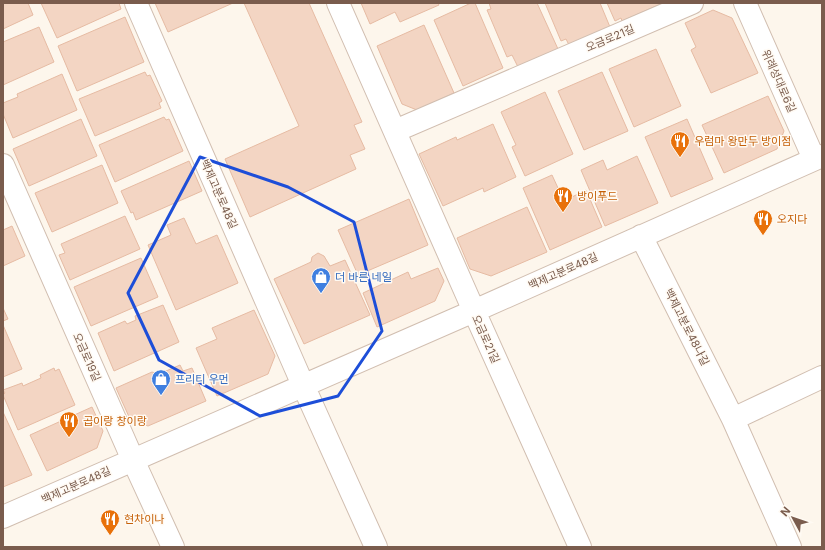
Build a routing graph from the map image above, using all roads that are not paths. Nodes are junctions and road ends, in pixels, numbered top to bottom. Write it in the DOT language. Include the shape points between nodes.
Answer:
graph roads {
  1 [pos="136,3"];
  2 [pos="338,3"];
  3 [pos="692,3"];
  4 [pos="745,3"];
  5 [pos="395,131"];
  6 [pos="818,158"];
  7 [pos="3,165"];
  8 [pos="641,236"];
  9 [pos="474,311"];
  10 [pos="822,377"];
  11 [pos="303,385"];
  12 [pos="733,419"];
  13 [pos="132,460"];
  14 [pos="3,518"];
  15 [pos="172,547"];
  16 [pos="376,547"];
  17 [pos="580,547"];
  18 [pos="790,547"];
  1 -- 11 [label="street, 백제고분로48길"];
  2 -- 5 [label="street, 오금로21길"];
  3 -- 5 [label="street, 오금로21길"];
  4 -- 6 [label="street, 위례성대로6길"];
  5 -- 9 [label="street, 오금로21길"];
  6 -- 8 [label="street, 백제고분로48길"];
  7 -- 13 [label="street, 오금로19길"];
  8 -- 9 [label="street, 백제고분로48길"];
  8 -- 12 [label="street, 백제고분로48나길"];
  9 -- 11 [label="street, 백제고분로48길"];
  9 -- 17 [label="street, 오금로21길"];
  10 -- 12 [label="street"];
  11 -- 13 [label="street, 백제고분로48길"];
  11 -- 16 [label="street, 백제고분로48길"];
  12 -- 18 [label="street, 백제고분로48나길"];
  13 -- 14 [label="street, 백제고분로48길"];
  13 -- 15 [label="street, 오금로19길"];
}
